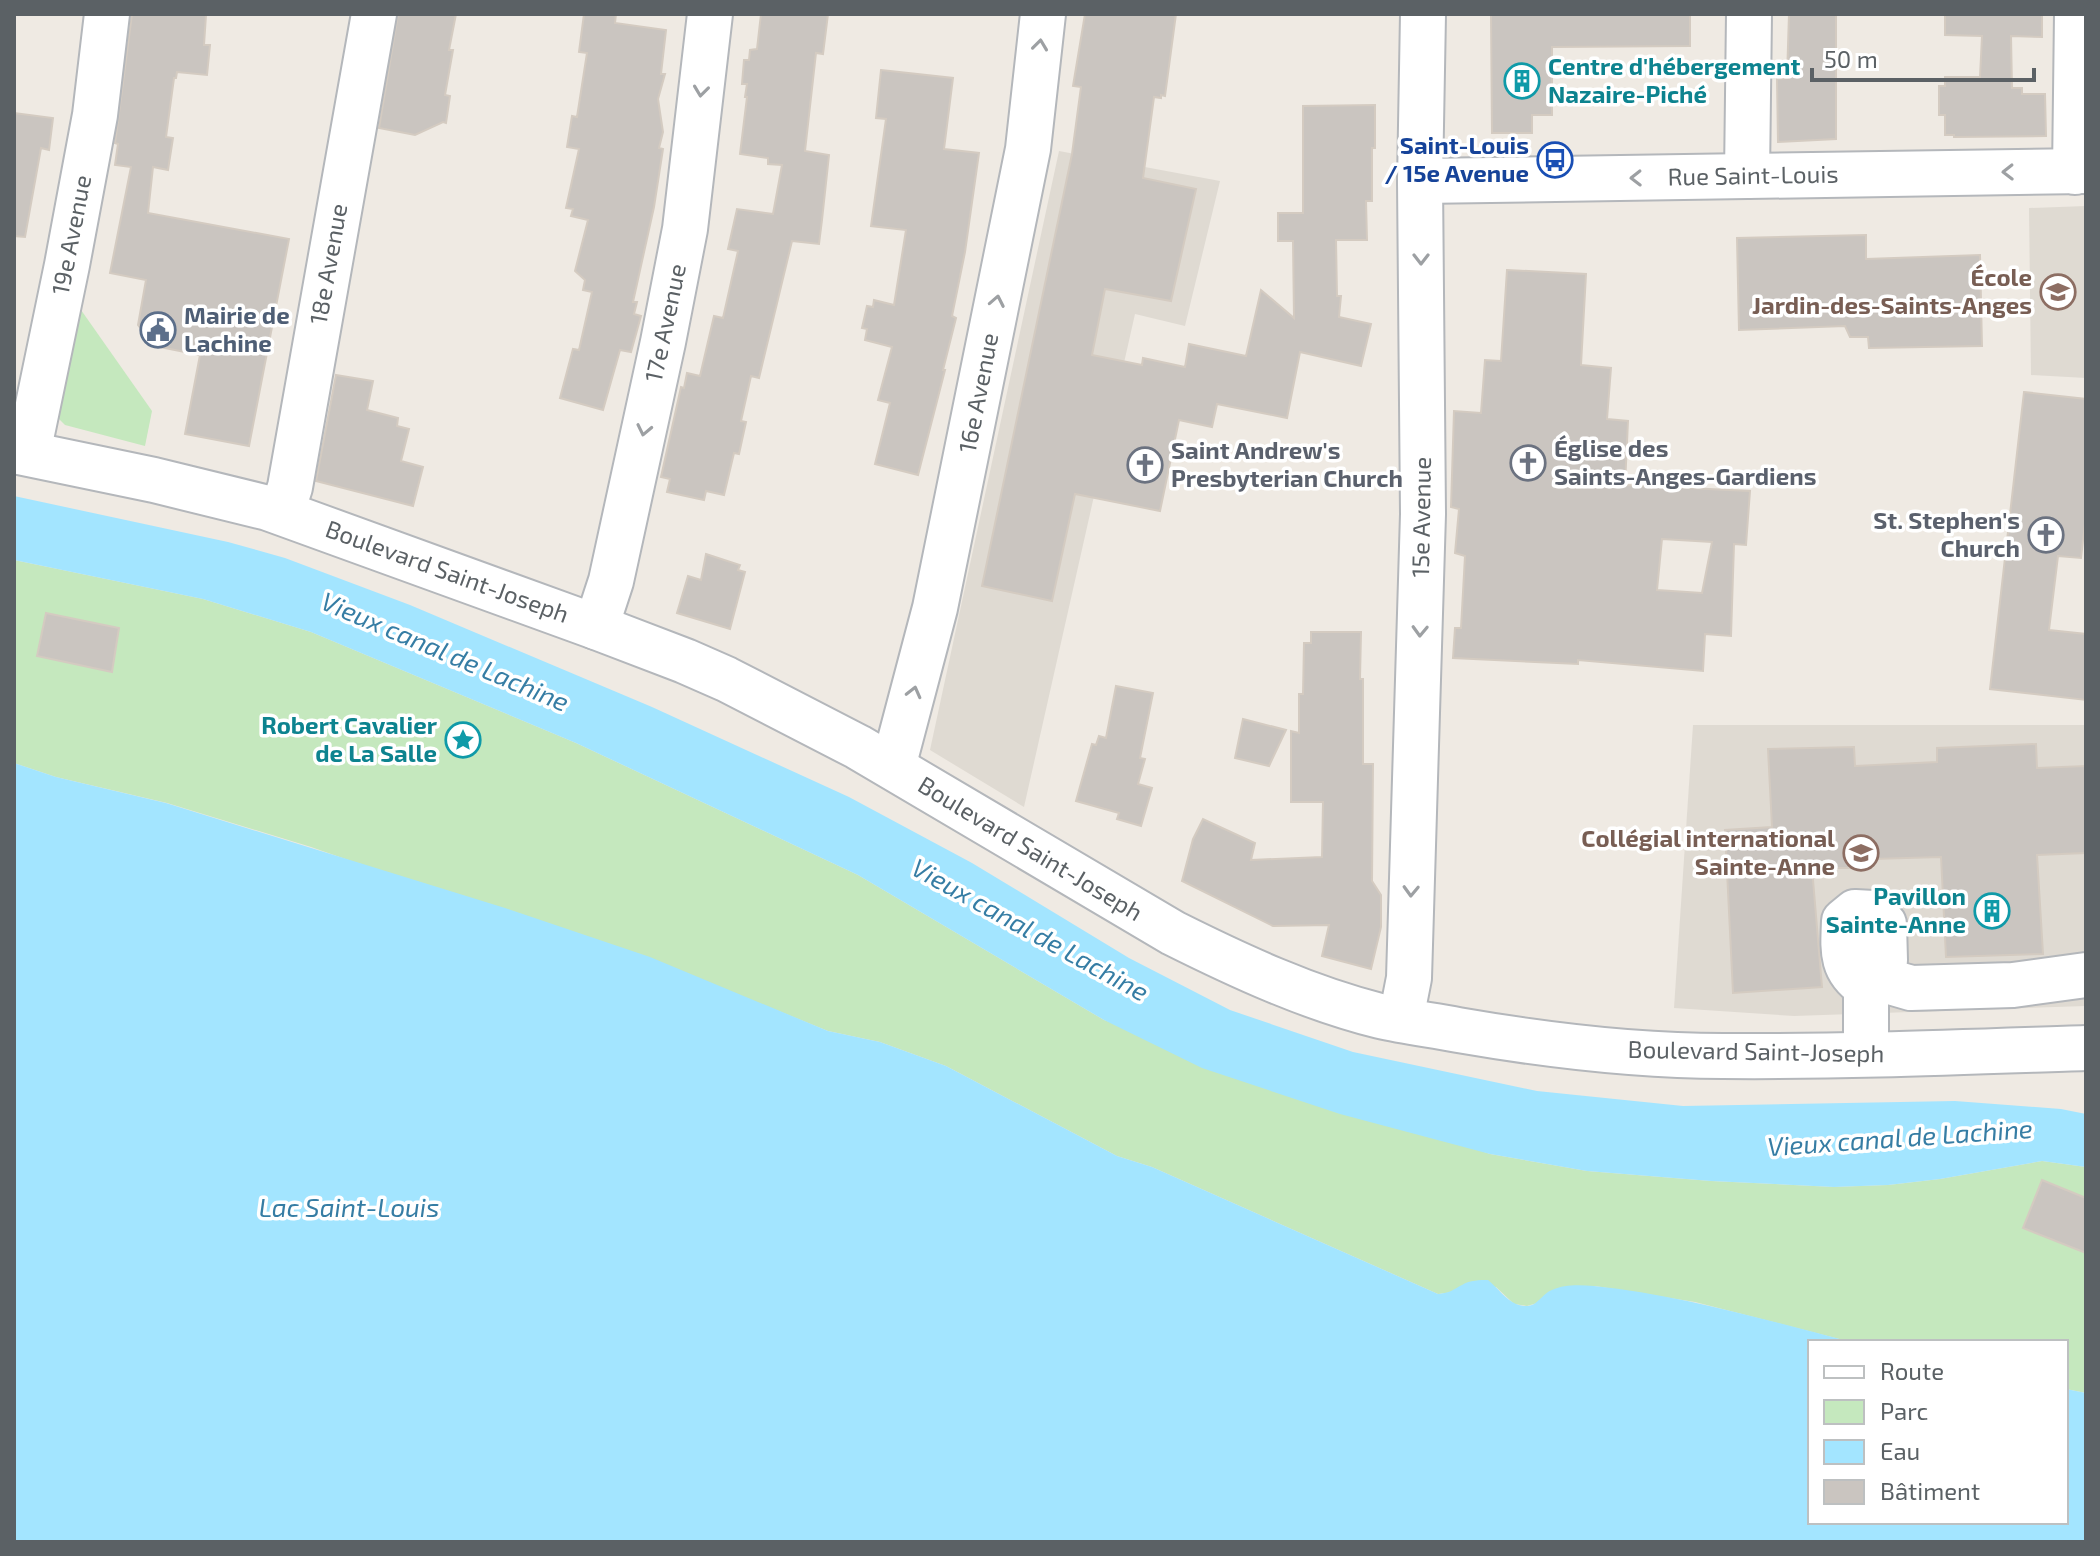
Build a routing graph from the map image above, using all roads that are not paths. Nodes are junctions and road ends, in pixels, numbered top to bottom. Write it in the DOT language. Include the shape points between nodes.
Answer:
graph roads {
  1 [pos="107,14"];
  2 [pos="374,14"];
  3 [pos="710,14"];
  4 [pos="1043,14"];
  5 [pos="1423,14"];
  6 [pos="1749,14"];
  7 [pos="2077,14"];
  8 [pos="2081,171"];
  9 [pos="1747,176"];
  10 [pos="1420,181"];
  11 [pos="21,452"];
  12 [pos="282,512"];
  13 [pos="596,627"];
  14 [pos="893,767"];
  15 [pos="2086,975"];
  16 [pos="1401,1019"];
  17 [pos="2086,1048"];
  18 [pos="1866,1054"];
  1 -- 11 [label="street, 19e Avenue" via="95,115 67,265"];
  2 -- 12 [label="street, 18e Avenue"];
  3 -- 13 [label="street, 17e Avenue, one-way" via="685,229 611,581"];
  14 -- 4 [label="street, 16e Avenue, one-way" via="935,608 1025,164"];
  5 -- 10 [label="street, 15e Avenue"];
  6 -- 9 [label="street"];
  7 -- 8 [label="street"];
  8 -- 9 [label="street, Rue Saint-Louis, one-way"];
  9 -- 10 [label="street, Rue Saint-Louis, one-way"];
  10 -- 16 [label="street, 15e Avenue, one-way" via="1423,514 1409,978"];
  11 -- 12 [label="street, Boulevard Saint-Joseph"];
  12 -- 13 [label="street, Boulevard Saint-Joseph"];
  13 -- 14 [label="street, Boulevard Saint-Joseph" via="726,679"];
  14 -- 16 [label="street, Boulevard Saint-Joseph" via="1223,958 1308,993"];
  15 -- 18 [label="street" via="2013,985 1911,988 1873,982"];
  16 -- 18 [label="street, Boulevard Saint-Joseph" via="1500,1037 1657,1053"];
  17 -- 18 [label="street, Boulevard Saint-Joseph"];
}
